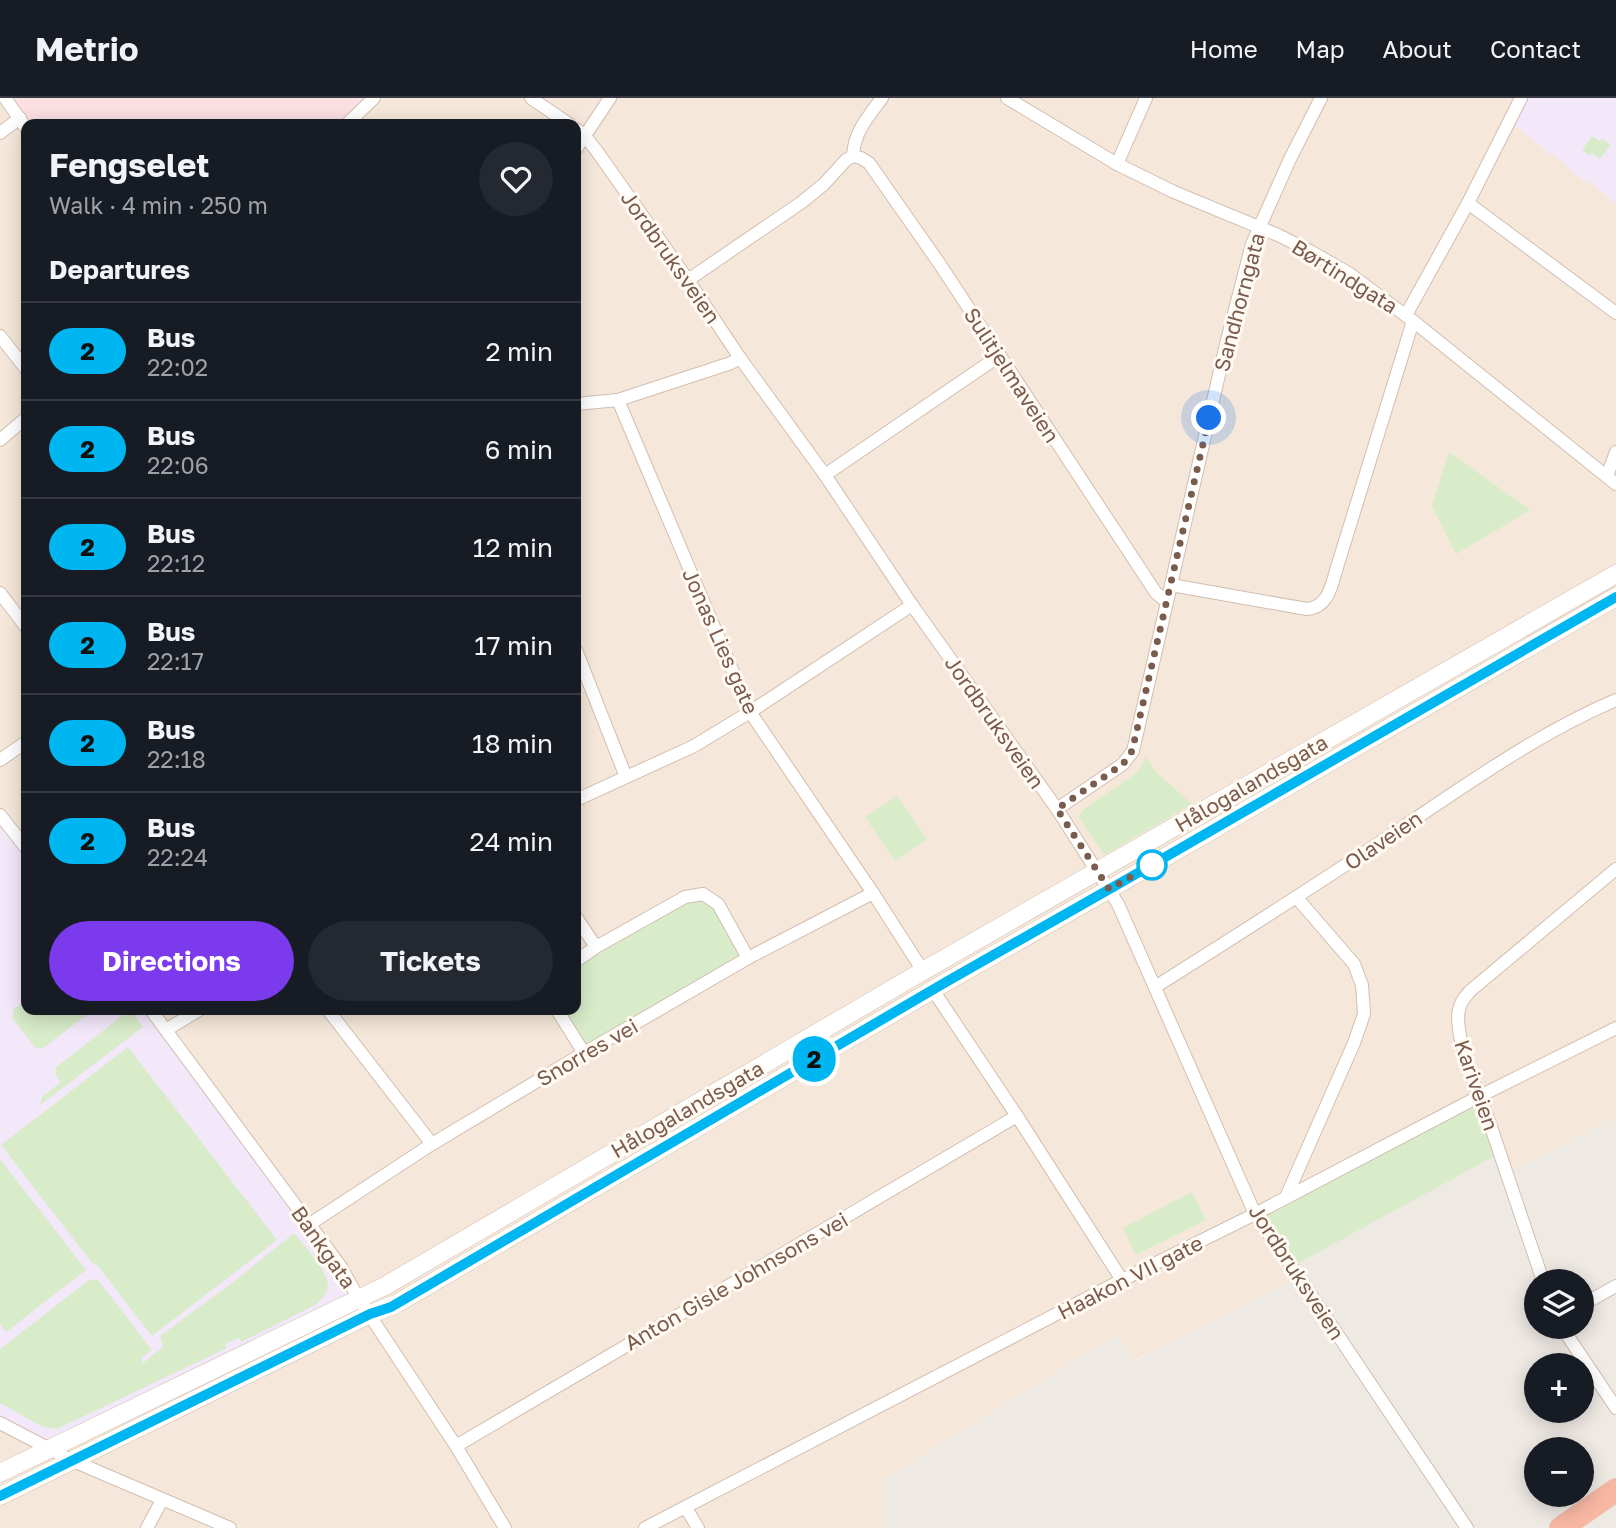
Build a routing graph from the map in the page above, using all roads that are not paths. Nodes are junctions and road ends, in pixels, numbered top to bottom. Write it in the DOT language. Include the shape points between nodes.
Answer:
graph roads {
  1 [pos="5,98"];
  2 [pos="374,98"];
  3 [pos="531,98"];
  4 [pos="610,98"];
  5 [pos="882,98"];
  6 [pos="1007,98"];
  7 [pos="1146,98"];
  8 [pos="1321,98"];
  9 [pos="1521,98"];
  10 [pos="352,119"];
  11 [pos="562,119"];
  12 [pos="21,120"];
  13 [pos="21,124"];
  14 [pos="581,131"];
  15 [pos="0,133"];
  16 [pos="581,133"];
  17 [pos="853,156"];
  18 [pos="1117,164"];
  19 [pos="1468,203"];
  20 [pos="1259,227"];
  21 [pos="688,280"];
  22 [pos="1616,313"];
  23 [pos="1410,318"];
  24 [pos="0,336"];
  25 [pos="999,356"];
  26 [pos="740,358"];
  27 [pos="21,363"];
  28 [pos="618,400"];
  29 [pos="581,404"];
  30 [pos="21,422"];
  31 [pos="0,440"];
  32 [pos="1616,452"];
  33 [pos="825,475"];
  34 [pos="1612,480"];
  35 [pos="1616,574"];
  36 [pos="1171,584"];
  37 [pos="0,593"];
  38 [pos="1616,597"];
  39 [pos="1166,601"];
  40 [pos="912,604"];
  41 [pos="21,620"];
  42 [pos="581,663"];
  43 [pos="1616,701"];
  44 [pos="750,712"];
  45 [pos="21,745"];
  46 [pos="0,760"];
  47 [pos="626,777"];
  48 [pos="581,798"];
  49 [pos="1057,809"];
  50 [pos="0,815"];
  51 [pos="21,842"];
  52 [pos="1616,869"];
  53 [pos="1098,872"];
  54 [pos="1109,889"];
  55 [pos="873,892"];
  56 [pos="1297,898"];
  57 [pos="581,924"];
  58 [pos="596,947"];
  59 [pos="581,958"];
  60 [pos="748,958"];
  61 [pos="923,971"];
  62 [pos="1155,987"];
  63 [pos="933,990"];
  64 [pos="155,1015"];
  65 [pos="191,1015"];
  66 [pos="332,1015"];
  67 [pos="560,1015"];
  68 [pos="1616,1028"];
  69 [pos="166,1030"];
  70 [pos="584,1053"];
  71 [pos="1478,1097"];
  72 [pos="1017,1116"];
  73 [pos="432,1144"];
  74 [pos="1286,1197"];
  75 [pos="1255,1214"];
  76 [pos="310,1224"];
  77 [pos="1539,1269"];
  78 [pos="1122,1280"];
  79 [pos="1616,1286"];
  80 [pos="1594,1298"];
  81 [pos="359,1299"];
  82 [pos="370,1314"];
  83 [pos="1570,1339"];
  84 [pos="1616,1408"];
  85 [pos="0,1423"];
  86 [pos="456,1446"];
  87 [pos="49,1448"];
  88 [pos="71,1460"];
  89 [pos="0,1473"];
  90 [pos="1616,1490"];
  91 [pos="0,1496"];
  92 [pos="162,1500"];
  93 [pos="686,1508"];
  94 [pos="147,1528"];
  95 [pos="230,1528"];
  96 [pos="505,1528"];
  97 [pos="645,1528"];
  98 [pos="698,1528"];
  99 [pos="1467,1528"];
  100 [pos="1561,1528"];
  1 -- 12 [label="street"];
  2 -- 10 [label="street"];
  3 -- 11 [label="street"];
  4 -- 14 [label="street"];
  5 -- 17 [label="street" via="858,133"];
  6 -- 18 [label="street, Børtindgata"];
  7 -- 18 [label="street"];
  8 -- 20 [label="street, Sandhorngata"];
  9 -- 19 [label="street"];
  13 -- 15 [label="street"];
  16 -- 21 [label="street, Jordbruksveien"];
  17 -- 21 [label="street" via="802,202"];
  17 -- 25 [label="street, Sulitjelmaveien" via="869,163"];
  18 -- 20 [label="street, Børtindgata"];
  19 -- 22 [label="street"];
  19 -- 23 [label="street"];
  20 -- 23 [label="street, Børtindgata" via="1350,274"];
  20 -- 36 [label="street, Sandhorngata" via="1226,344"];
  21 -- 26 [label="street, Jordbruksveien"];
  23 -- 34 [label="street, Børtindgata"];
  23 -- 36 [label="street" via="1338,564 1322,603 1307,609"];
  24 -- 27 [label="street"];
  25 -- 33 [label="street"];
  25 -- 39 [label="street, Sulitjelmaveien" via="1156,593"];
  26 -- 28 [label="street"];
  26 -- 33 [label="street, Jordbruksveien"];
  28 -- 29 [label="street"];
  28 -- 44 [label="street, Jonas Lies gate"];
  30 -- 31 [label="street"];
  32 -- 34 [label="street"];
  33 -- 40 [label="street, Jordbruksveien"];
  35 -- 53 [label="street, Hålogalandsgata"];
  36 -- 39 [label="street, Sandhorngata"];
  37 -- 41 [label="street"];
  38 -- 54 [label="street, Hålogalandsgata"];
  39 -- 49 [label="street, Sandhorngata" via="1132,751 1123,764"];
  40 -- 44 [label="street"];
  40 -- 49 [label="street, Jordbruksveien"];
  42 -- 47 [label="street"];
  43 -- 56 [label="street, Olaveien" via="1585,713 1513,754"];
  44 -- 47 [label="street" via="694,746"];
  44 -- 55 [label="street, Jonas Lies gate"];
  45 -- 46 [label="street"];
  47 -- 48 [label="street"];
  49 -- 53 [label="street, Jordbruksveien"];
  50 -- 51 [label="street"];
  52 -- 71 [label="street, Kariveien" via="1462,1001 1458,1030"];
  53 -- 54 [label="street, Jordbruksveien"];
  53 -- 61 [label="street, Hålogalandsgata"];
  54 -- 62 [label="street, Jordbruksveien"];
  54 -- 63 [label="street, Hålogalandsgata"];
  55 -- 60 [label="street, Snorres vei"];
  55 -- 61 [label="street, Jonas Lies gate"];
  56 -- 62 [label="street, Olaveien"];
  56 -- 74 [label="street" via="1354,964 1362,985 1364,1014"];
  57 -- 58 [label="street"];
  58 -- 59 [label="street"];
  58 -- 60 [label="street" via="685,897 704,894 718,904"];
  60 -- 70 [label="street, Snorres vei"];
  61 -- 81 [label="street, Hålogalandsgata"];
  62 -- 75 [label="street, Jordbruksveien"];
  63 -- 72 [label="street"];
  63 -- 82 [label="street, Hålogalandsgata" via="396,1304"];
  64 -- 69 [label="street, Bankgata"];
  65 -- 69 [label="street"];
  66 -- 73 [label="street"];
  67 -- 70 [label="street"];
  68 -- 71 [label="street, Haakon VII gate"];
  69 -- 76 [label="street, Bankgata"];
  70 -- 73 [label="street, Snorres vei"];
  71 -- 74 [label="street, Haakon VII gate"];
  71 -- 77 [label="street, Kariveien"];
  72 -- 78 [label="street"];
  72 -- 86 [label="street, Anton Gisle Johnsons vei"];
  73 -- 76 [label="street, Snorres vei"];
  74 -- 75 [label="street, Haakon VII gate"];
  75 -- 78 [label="street, Haakon VII gate"];
  75 -- 99 [label="street, Jordbruksveien"];
  76 -- 81 [label="street, Bankgata"];
  78 -- 93 [label="street, Haakon VII gate"];
  79 -- 80 [label="street"];
  81 -- 82 [label="street, Bankgata"];
  81 -- 87 [label="street, Hålogalandsgata"];
  82 -- 86 [label="street, Bankgata"];
  82 -- 88 [label="street, Hålogalandsgata"];
  83 -- 84 [label="street"];
  85 -- 87 [label="street"];
  86 -- 96 [label="street, Bankgata"];
  87 -- 88 [label="street"];
  87 -- 89 [label="street, Hålogalandsgata"];
  88 -- 91 [label="street, Hålogalandsgata"];
  88 -- 92 [label="street"];
  90 -- 100 [label="highway"];
  92 -- 94 [label="street"];
  92 -- 95 [label="street"];
  93 -- 97 [label="street, Haakon VII gate"];
  93 -- 98 [label="street"];
}
